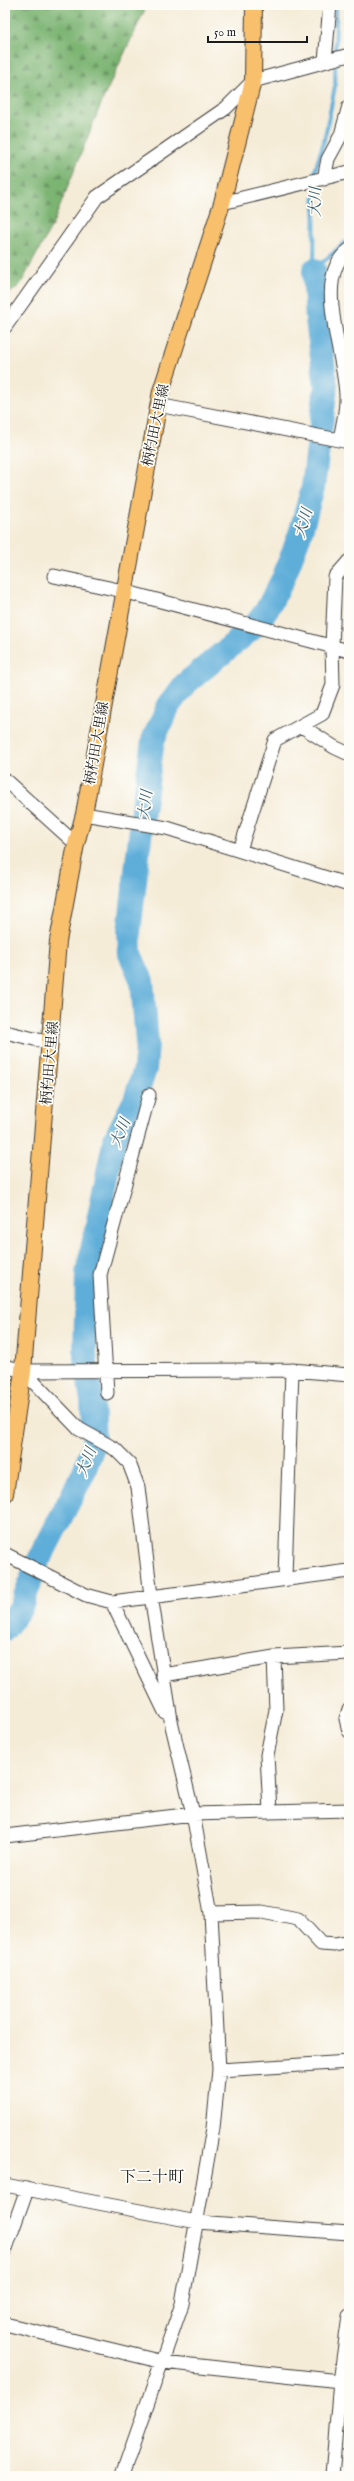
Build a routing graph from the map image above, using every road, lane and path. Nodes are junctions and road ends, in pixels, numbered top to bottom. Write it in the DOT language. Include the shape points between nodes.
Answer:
graph roads {
  1 [pos="254,5"];
  2 [pos="330,5"];
  3 [pos="348,55"];
  4 [pos="328,61"];
  5 [pos="253,81"];
  6 [pos="349,106"];
  7 [pos="349,172"];
  8 [pos="324,179"];
  9 [pos="222,203"];
  10 [pos="349,250"];
  11 [pos="5,326"];
  12 [pos="158,405"];
  13 [pos="345,441"];
  14 [pos="349,561"];
  15 [pos="54,576"];
  16 [pos="123,591"];
  17 [pos="332,646"];
  18 [pos="349,650"];
  19 [pos="303,727"];
  20 [pos="349,754"];
  21 [pos="5,780"];
  22 [pos="84,814"];
  23 [pos="76,844"];
  24 [pos="240,850"];
  25 [pos="349,885"];
  26 [pos="5,1032"];
  27 [pos="51,1043"];
  28 [pos="149,1096"];
  29 [pos="5,1366"];
  30 [pos="292,1370"];
  31 [pos="23,1371"];
  32 [pos="106,1372"];
  33 [pos="349,1375"];
  34 [pos="107,1393"];
  35 [pos="5,1494"];
  36 [pos="5,1554"];
  37 [pos="349,1570"];
  38 [pos="285,1577"];
  39 [pos="151,1596"];
  40 [pos="112,1602"];
  41 [pos="349,1653"];
  42 [pos="274,1657"];
  43 [pos="163,1675"];
  44 [pos="349,1709"];
  45 [pos="172,1726"];
  46 [pos="349,1731"];
  47 [pos="349,1810"];
  48 [pos="270,1811"];
  49 [pos="193,1814"];
  50 [pos="5,1836"];
  51 [pos="211,1913"];
  52 [pos="349,1942"];
  53 [pos="349,2062"];
  54 [pos="219,2070"];
  55 [pos="5,2185"];
  56 [pos="27,2189"];
  57 [pos="197,2222"];
  58 [pos="349,2233"];
  59 [pos="5,2251"];
  60 [pos="349,2316"];
  61 [pos="5,2324"];
  62 [pos="163,2362"];
  63 [pos="340,2381"];
  64 [pos="122,2476"];
  65 [pos="332,2476"];
  1 -- 5 [label="main road, 柄杓田大里線"];
  2 -- 4 [label="street"];
  3 -- 4 [label="street"];
  4 -- 5 [label="street"];
  5 -- 9 [label="main road, 柄杓田大里線"];
  5 -- 11 [label="street" via="226,108 97,197"];
  6 -- 8 [label="street" via="341,135 328,159"];
  7 -- 8 [label="street"];
  8 -- 9 [label="street"];
  9 -- 12 [label="main road, 柄杓田大里線"];
  10 -- 13 [label="street" via="335,268 332,282 333,310 346,400"];
  12 -- 13 [label="street"];
  12 -- 16 [label="main road, 柄杓田大里線"];
  14 -- 17 [label="street" via="335,577"];
  15 -- 16 [label="street"];
  16 -- 17 [label="street"];
  16 -- 22 [label="main road, 柄杓田大里線"];
  17 -- 18 [label="street"];
  17 -- 19 [label="street" via="332,685 325,707 322,714"];
  19 -- 20 [label="street"];
  19 -- 24 [label="street" via="275,740"];
  21 -- 23 [label="street"];
  22 -- 23 [label="main road, 柄杓田大里線"];
  22 -- 24 [label="street" via="167,828"];
  23 -- 27 [label="main road, 柄杓田大里線" via="58,941"];
  24 -- 25 [label="street"];
  26 -- 27 [label="street"];
  27 -- 31 [label="main road, 柄杓田大里線" via="35,1200"];
  28 -- 32 [label="street" via="100,1275"];
  29 -- 31 [label="street"];
  30 -- 32 [label="street"];
  30 -- 33 [label="street"];
  30 -- 38 [label="street"];
  31 -- 32 [label="street"];
  31 -- 35 [label="main road, 柄杓田大里線"];
  31 -- 39 [label="street" via="79,1429 115,1449 129,1463 138,1486"];
  32 -- 34 [label="street"];
  36 -- 40 [label="street" via="86,1595"];
  37 -- 38 [label="street"];
  38 -- 39 [label="street"];
  39 -- 40 [label="street"];
  39 -- 43 [label="street"];
  40 -- 45 [label="street"];
  41 -- 42 [label="street"];
  42 -- 43 [label="street"];
  42 -- 48 [label="street" via="276,1710 267,1755"];
  43 -- 45 [label="street"];
  44 -- 46 [label="street" via="346,1719"];
  45 -- 49 [label="street"];
  47 -- 48 [label="street"];
  48 -- 49 [label="street"];
  49 -- 50 [label="street"];
  49 -- 51 [label="street"];
  51 -- 52 [label="street" via="262,1912 298,1919 321,1944"];
  51 -- 54 [label="street"];
  53 -- 54 [label="street"];
  54 -- 57 [label="street" via="213,2128"];
  55 -- 56 [label="street"];
  56 -- 57 [label="street"];
  56 -- 59 [label="street"];
  57 -- 58 [label="street"];
  57 -- 62 [label="street" via="182,2304"];
  60 -- 63 [label="street"];
  61 -- 62 [label="street"];
  62 -- 63 [label="street"];
  62 -- 64 [label="street"];
  63 -- 65 [label="street"];
}
